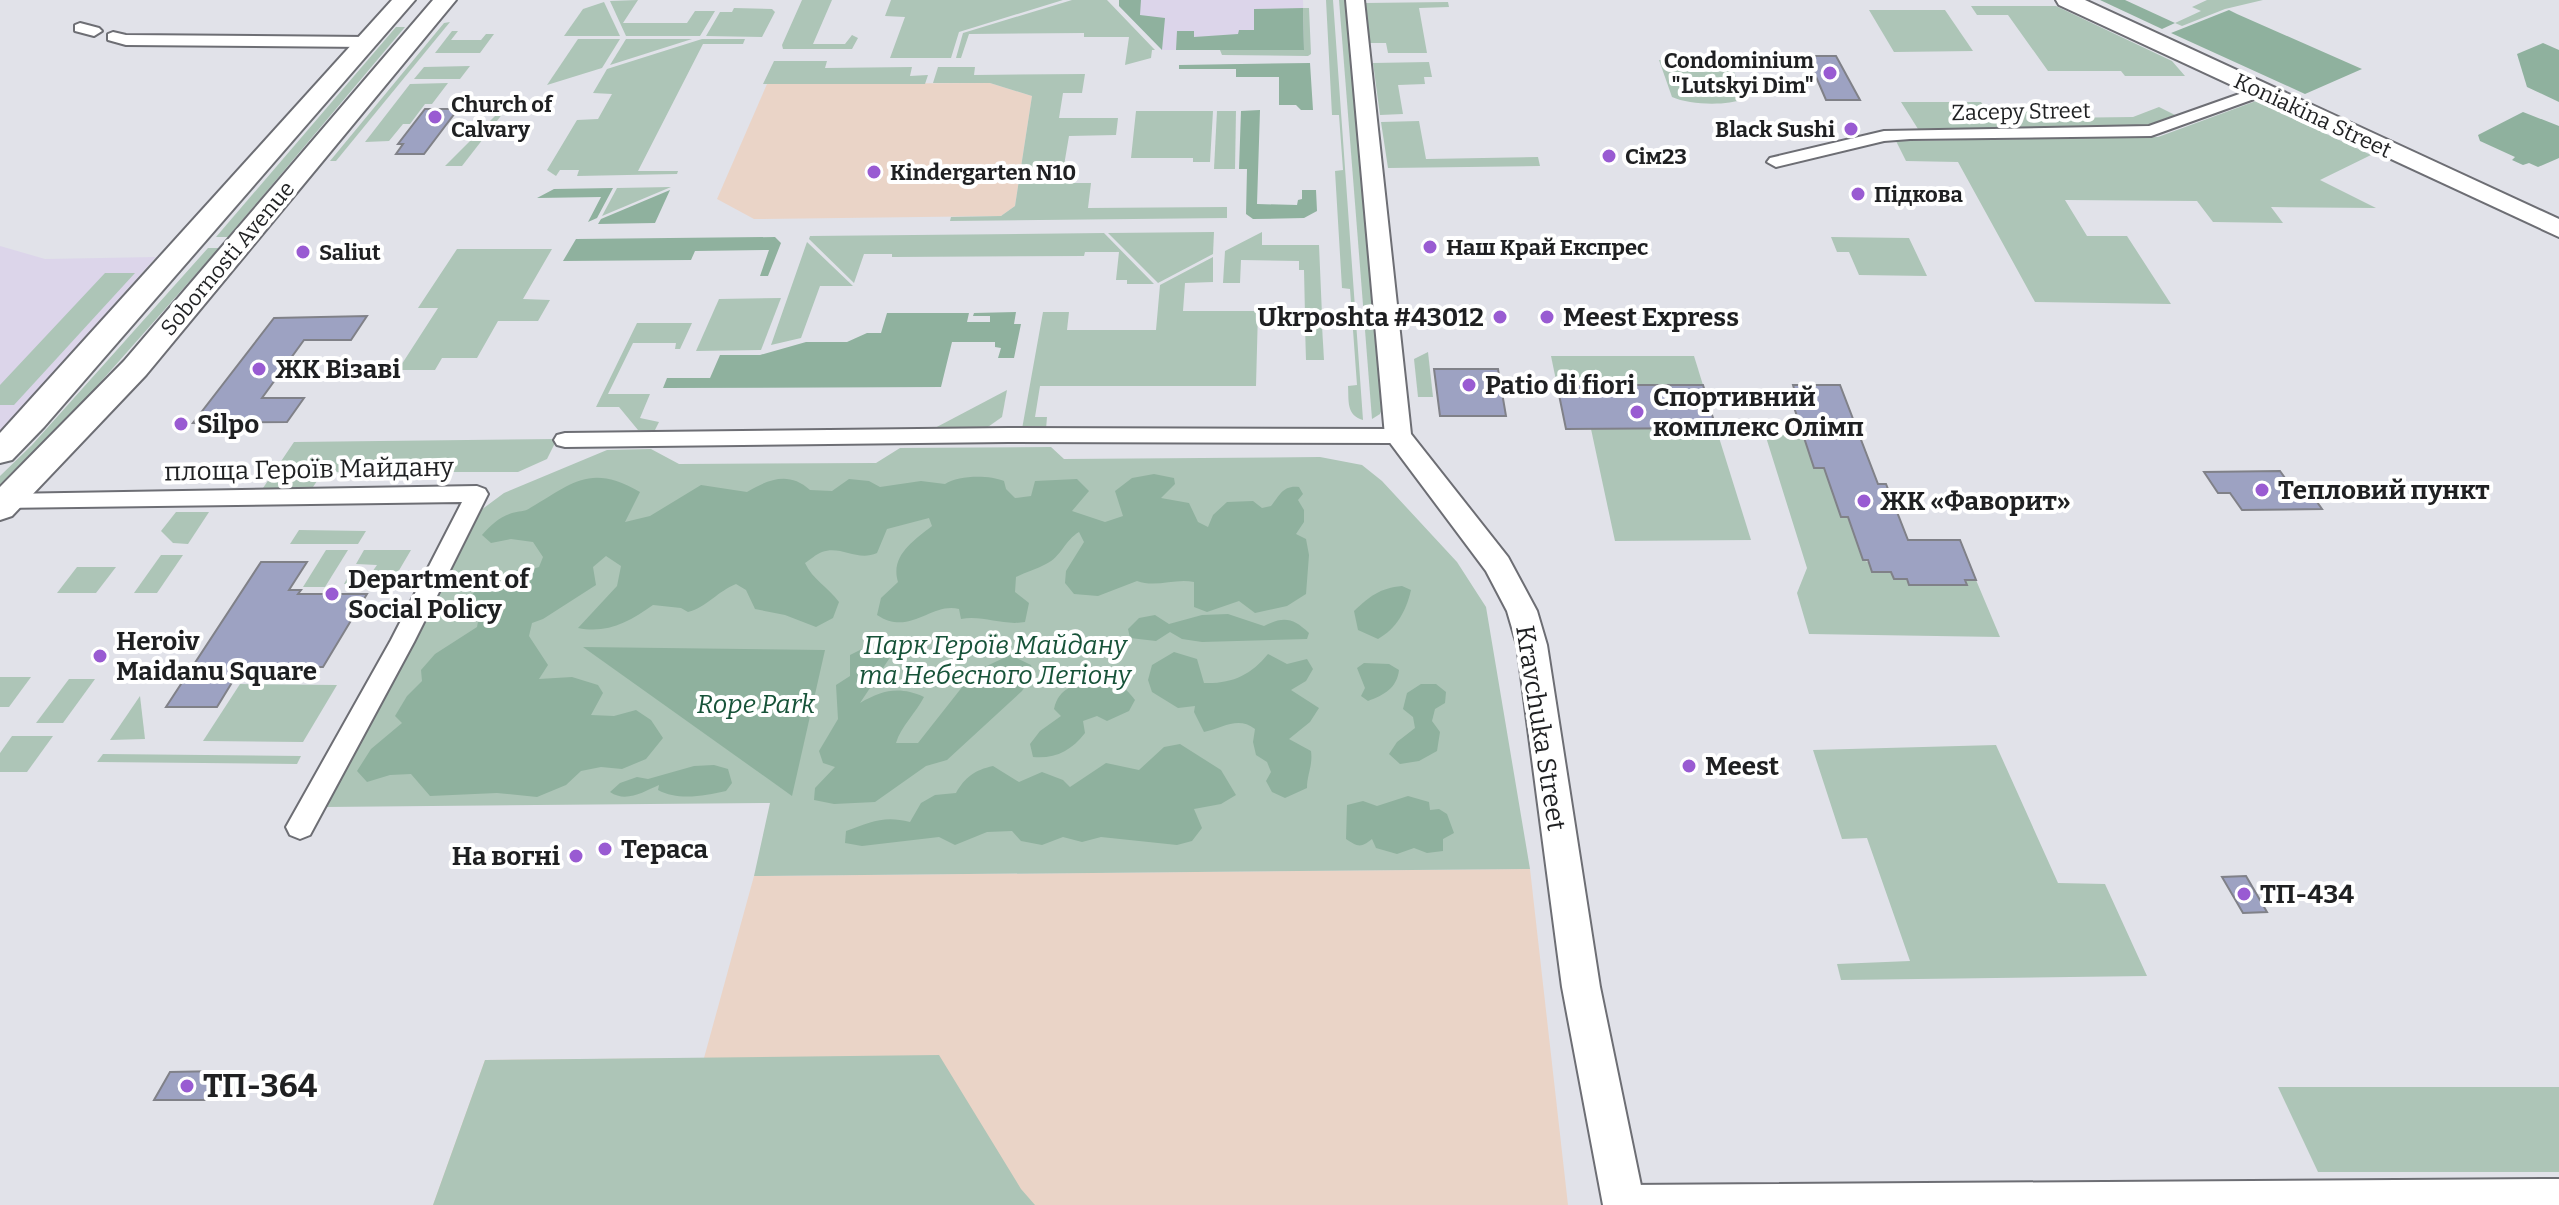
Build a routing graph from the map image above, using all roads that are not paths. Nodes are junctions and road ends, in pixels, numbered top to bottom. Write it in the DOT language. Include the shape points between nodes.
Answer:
graph roads {
  1 [pos="404,0"];
  2 [pos="445,0"];
  3 [pos="1355,0"];
  4 [pos="2067,0"];
  5 [pos="113,37"];
  6 [pos="367,42"];
  7 [pos="2262,91"];
  8 [pos="1776,162"];
  9 [pos="2559,229"];
  10 [pos="1398,436"];
  11 [pos="565,440"];
  12 [pos="0,452"];
  13 [pos="3,505"];
  14 [pos="300,827"];
  15 [pos="2559,1195"];
  16 [pos="1624,1204"];
  1 -- 6 [label="main road, Sobornosti Avenue"];
  2 -- 13 [label="main road, Sobornosti Avenue" via="135,368"];
  3 -- 10 [label="street"];
  4 -- 7 [label="main road, Koniakina Street"];
  5 -- 6 [label="street"];
  6 -- 12 [label="main road, Sobornosti Avenue"];
  7 -- 8 [label="street, Zacepy Street" via="2151,131 1897,135"];
  7 -- 9 [label="main road, Koniakina Street"];
  10 -- 11 [label="street"];
  10 -- 16 [label="street, Kravchuka Street" via="1498,565 1522,611 1532,645 1581,987"];
  13 -- 14 [label="street, площа Героїв Майдану" via="477,494"];
  15 -- 16 [label="street"];
}
